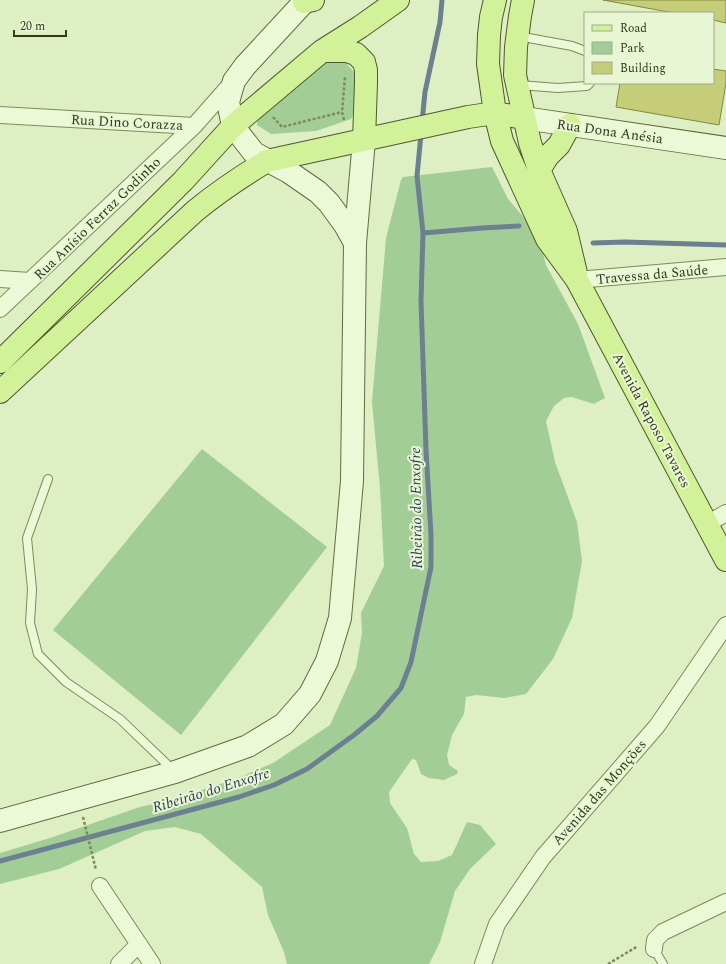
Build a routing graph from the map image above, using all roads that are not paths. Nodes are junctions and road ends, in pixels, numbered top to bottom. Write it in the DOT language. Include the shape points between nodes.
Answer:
graph roads {
  1 [pos="398,0"];
  2 [pos="495,0"];
  3 [pos="523,0"];
  4 [pos="307,1"];
  5 [pos="517,36"];
  6 [pos="322,51"];
  7 [pos="584,51"];
  8 [pos="234,81"];
  9 [pos="589,84"];
  10 [pos="517,85"];
  11 [pos="495,113"];
  12 [pos="0,115"];
  13 [pos="524,118"];
  14 [pos="570,125"];
  15 [pos="194,126"];
  16 [pos="233,126"];
  17 [pos="364,140"];
  18 [pos="726,148"];
  19 [pos="267,161"];
  20 [pos="539,170"];
  21 [pos="355,243"];
  22 [pos="726,267"];
  23 [pos="0,280"];
  24 [pos="577,280"];
  25 [pos="30,281"];
  26 [pos="0,309"];
  27 [pos="0,362"];
  28 [pos="0,392"];
  29 [pos="48,479"];
  30 [pos="726,512"];
  31 [pos="707,524"];
  32 [pos="726,560"];
  33 [pos="726,625"];
  34 [pos="175,772"];
  35 [pos="0,821"];
  36 [pos="100,886"];
  37 [pos="726,902"];
  38 [pos="139,944"];
  39 [pos="654,949"];
  40 [pos="119,964"];
  41 [pos="152,964"];
  42 [pos="483,964"];
  43 [pos="663,964"];
  1 -- 6 [label="main road"];
  2 -- 11 [label="main road, Avenida Raposo Tavares" via="490,17 488,64"];
  3 -- 5 [label="main road, Avenida Raposo Tavares"];
  4 -- 8 [label="street"];
  5 -- 7 [label="lane"];
  5 -- 10 [label="main road, Avenida Raposo Tavares"];
  6 -- 16 [label="main road"];
  6 -- 17 [label="main road" via="347,51 356,54 364,62"];
  8 -- 15 [label="street, Rua Dino Corazza"];
  8 -- 16 [label="street" via="228,102"];
  9 -- 10 [label="lane" via="558,88"];
  10 -- 13 [label="main road, Avenida Raposo Tavares"];
  11 -- 13 [label="main road, Rua Dona Anésia"];
  11 -- 17 [label="main road, Rua Dona Anésia" via="468,116"];
  11 -- 24 [label="main road, Avenida Raposo Tavares" via="502,141 547,239"];
  12 -- 15 [label="street, Rua Dino Corazza"];
  13 -- 14 [label="street, Rua Dona Anésia"];
  13 -- 20 [label="main road, Avenida Raposo Tavares"];
  14 -- 18 [label="street, Rua Dona Anésia"];
  14 -- 20 [label="main road"];
  15 -- 25 [label="street, Rua Anísio Ferraz Godinho"];
  16 -- 19 [label="street" via="254,153"];
  16 -- 27 [label="main road" via="183,181"];
  17 -- 19 [label="main road, Rua Dona Anésia"];
  17 -- 21 [label="street"];
  19 -- 21 [label="street" via="289,172 318,192 345,225"];
  19 -- 28 [label="main road, Rua Dona Anésia" via="196,210"];
  20 -- 24 [label="main road, Avenida Raposo Tavares" via="566,231"];
  21 -- 34 [label="street" via="352,481 340,618 327,661 310,694 284,724 248,746"];
  22 -- 24 [label="street, Travessa da Saúde"];
  23 -- 25 [label="street"];
  24 -- 31 [label="main road, Avenida Raposo Tavares"];
  25 -- 26 [label="street, Rua Anísio Ferraz Godinho"];
  29 -- 34 [label="lane" via="27,538 32,589 30,623 38,654 66,682 120,719"];
  30 -- 31 [label="street"];
  31 -- 32 [label="main road, Avenida Raposo Tavares"];
  33 -- 42 [label="street, Avenida das Monções" via="657,726 543,857 497,924"];
  34 -- 35 [label="street"];
  36 -- 38 [label="street"];
  37 -- 39 [label="street" via="663,932 655,940"];
  38 -- 40 [label="street"];
  38 -- 41 [label="street"];
  39 -- 43 [label="lane"];
}
